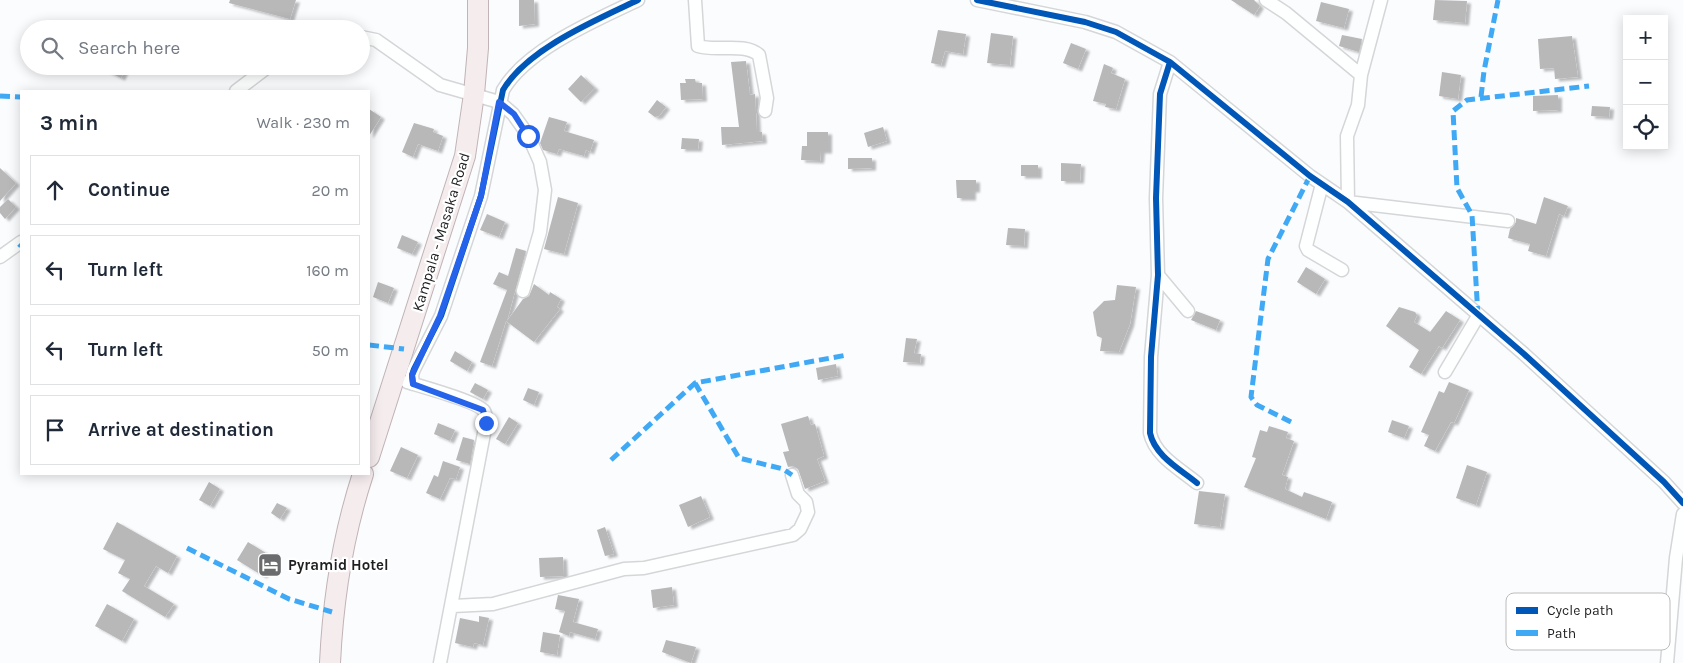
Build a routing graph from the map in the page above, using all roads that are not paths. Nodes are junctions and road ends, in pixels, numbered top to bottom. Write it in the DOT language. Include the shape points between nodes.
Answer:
graph roads {
  1 [pos="478,0"];
  2 [pos="638,0"];
  3 [pos="695,0"];
  4 [pos="977,0"];
  5 [pos="1266,0"];
  6 [pos="1381,0"];
  7 [pos="370,39"];
  8 [pos="1170,62"];
  9 [pos="257,75"];
  10 [pos="1361,75"];
  11 [pos="237,90"];
  12 [pos="474,94"];
  13 [pos="499,102"];
  14 [pos="764,110"];
  15 [pos="1322,184"];
  16 [pos="1348,202"];
  17 [pos="1508,221"];
  18 [pos="20,243"];
  19 [pos="0,257"];
  20 [pos="1342,270"];
  21 [pos="1158,275"];
  22 [pos="523,290"];
  23 [pos="1188,311"];
  24 [pos="1478,316"];
  25 [pos="1445,372"];
  26 [pos="404,381"];
  27 [pos="370,455"];
  28 [pos="363,475"];
  29 [pos="792,475"];
  30 [pos="1197,483"];
  31 [pos="1683,502"];
  32 [pos="1683,514"];
  33 [pos="453,606"];
  34 [pos="1670,628"];
  35 [pos="1668,650"];
  36 [pos="330,663"];
  37 [pos="440,663"];
  38 [pos="1667,663"];
  1 -- 12 [label="main road, Kampala - Masaka Road"];
  2 -- 13 [label="street" via="573,31 530,61 508,82"];
  3 -- 14 [label="street" via="698,46 742,49 759,55 767,98"];
  4 -- 8 [label="street" via="1085,22 1116,32"];
  5 -- 10 [label="street" via="1286,12"];
  6 -- 10 [label="street"];
  7 -- 12 [label="street" via="440,85"];
  8 -- 15 [label="street"];
  8 -- 21 [label="street" via="1160,94 1156,198"];
  9 -- 11 [label="street"];
  10 -- 16 [label="street" via="1358,105 1347,136"];
  12 -- 13 [label="street"];
  12 -- 26 [label="main road, Kampala - Masaka Road" via="465,156"];
  13 -- 22 [label="street" via="514,114 528,136 540,162 545,190 540,232"];
  13 -- 26 [label="street" via="481,196 440,316 412,375"];
  15 -- 16 [label="street"];
  15 -- 20 [label="street" via="1306,246"];
  16 -- 17 [label="street"];
  16 -- 24 [label="street"];
  18 -- 19 [label="street"];
  21 -- 23 [label="street"];
  21 -- 30 [label="street" via="1151,357 1150,433 1158,452"];
  24 -- 25 [label="street"];
  24 -- 31 [label="street" via="1532,360"];
  26 -- 27 [label="main road, Kampala - Masaka Road"];
  26 -- 33 [label="street" via="472,404 486,415"];
  28 -- 36 [label="main road" via="352,507 332,612"];
  29 -- 33 [label="street" via="798,494 808,506 800,528 793,535 644,568 624,568 493,604"];
  32 -- 34 [label="street"];
  33 -- 37 [label="street"];
  35 -- 38 [label="street"];
}
